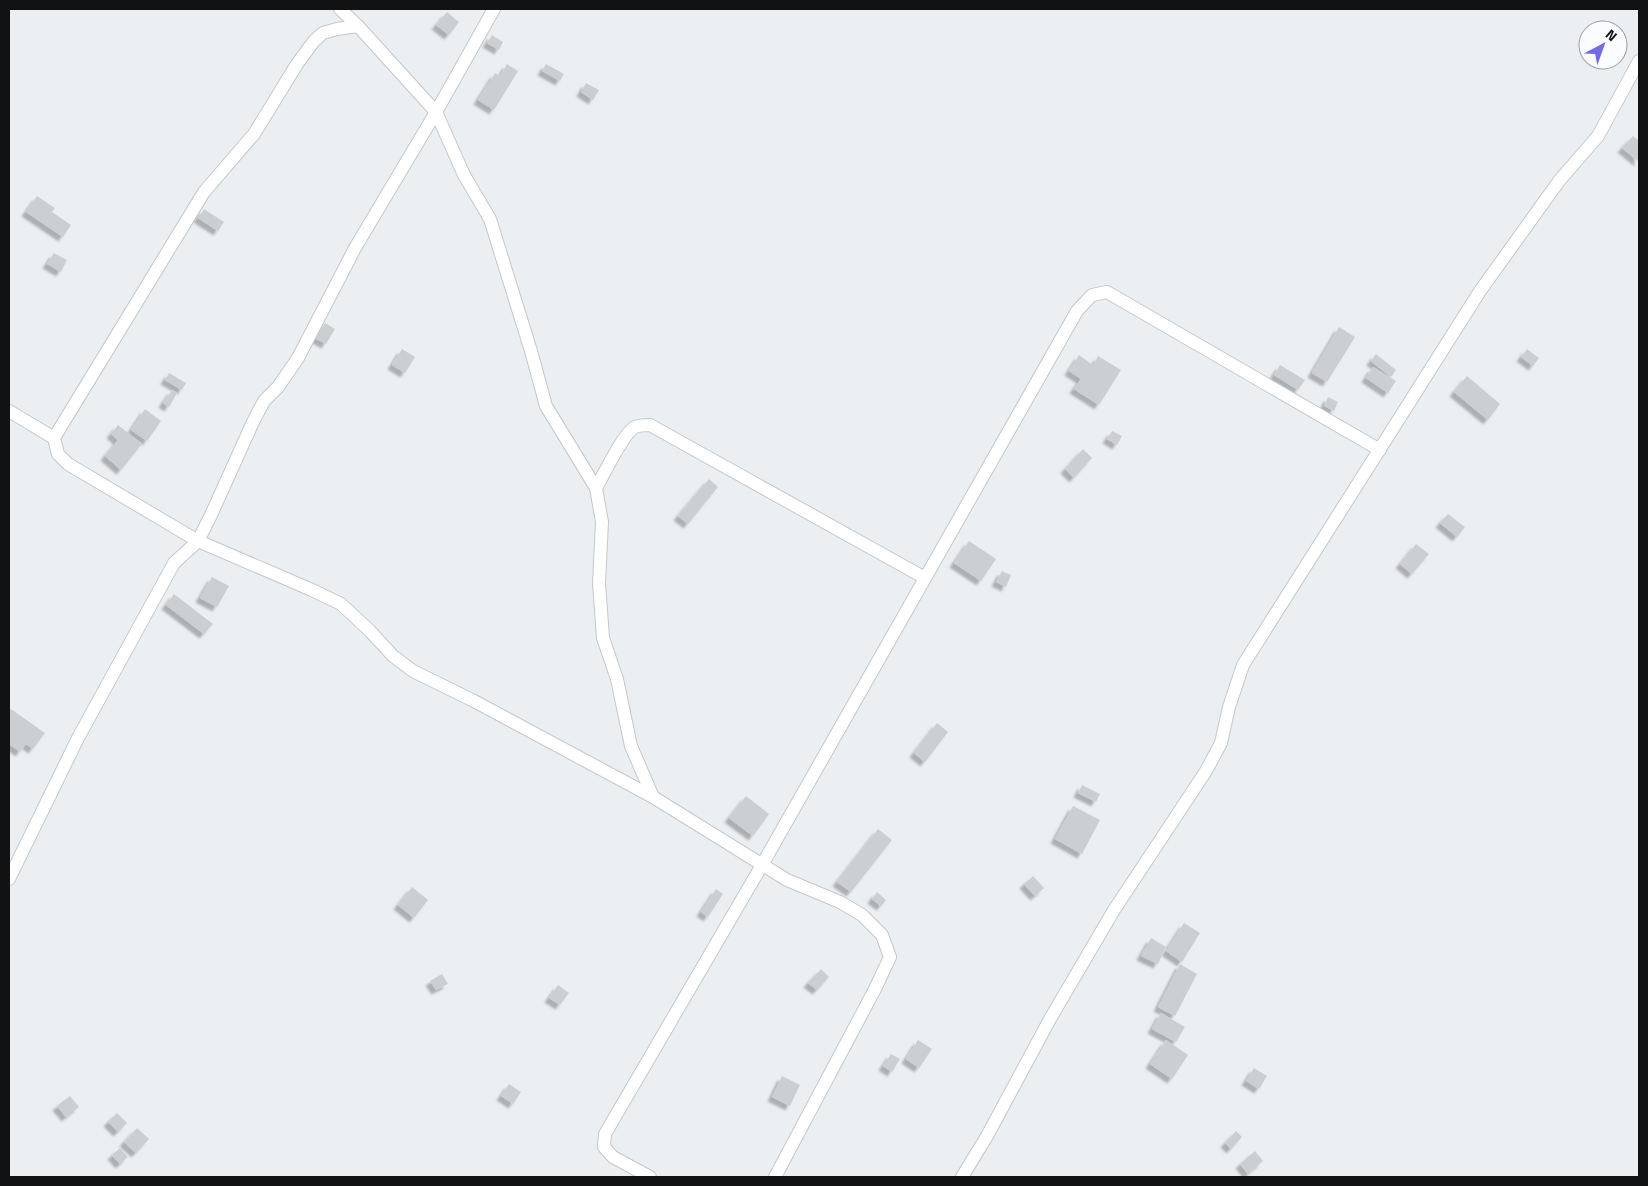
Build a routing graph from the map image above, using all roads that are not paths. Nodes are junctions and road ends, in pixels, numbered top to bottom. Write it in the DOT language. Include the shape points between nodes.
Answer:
graph roads {
  1 [pos="340,9"];
  2 [pos="494,9"];
  3 [pos="358,26"];
  4 [pos="1639,61"];
  5 [pos="436,112"];
  6 [pos="9,410"];
  7 [pos="54,438"];
  8 [pos="1380,450"];
  9 [pos="596,488"];
  10 [pos="198,541"];
  11 [pos="925,578"];
  12 [pos="653,797"];
  13 [pos="762,865"];
  14 [pos="9,879"];
  15 [pos="650,1177"];
  16 [pos="774,1177"];
  17 [pos="962,1177"];
  1 -- 3 [label="street"];
  2 -- 5 [label="street"];
  3 -- 5 [label="street"];
  3 -- 7 [label="street" via="337,28 323,34 297,64 254,134 204,192"];
  4 -- 8 [label="street" via="1598,136 1559,181 1480,291"];
  5 -- 9 [label="street" via="464,175 490,219 546,406"];
  5 -- 10 [label="street" via="356,248 298,358 264,401"];
  6 -- 7 [label="street"];
  7 -- 10 [label="street" via="58,454 68,464"];
  8 -- 11 [label="street" via="1107,292 1092,295 1077,311"];
  8 -- 17 [label="street" via="1243,665 1221,743 1114,910"];
  9 -- 11 [label="street" via="624,438 633,428 650,425"];
  9 -- 12 [label="street" via="602,522 599,583 603,638 617,679 631,746"];
  10 -- 12 [label="street" via="341,604 393,656 413,671"];
  10 -- 14 [label="street" via="174,563 78,738"];
  11 -- 13 [label="street"];
  12 -- 13 [label="street"];
  13 -- 15 [label="street" via="605,1134 604,1147 613,1157"];
  13 -- 16 [label="street" via="862,915 882,935 890,957"];
}
